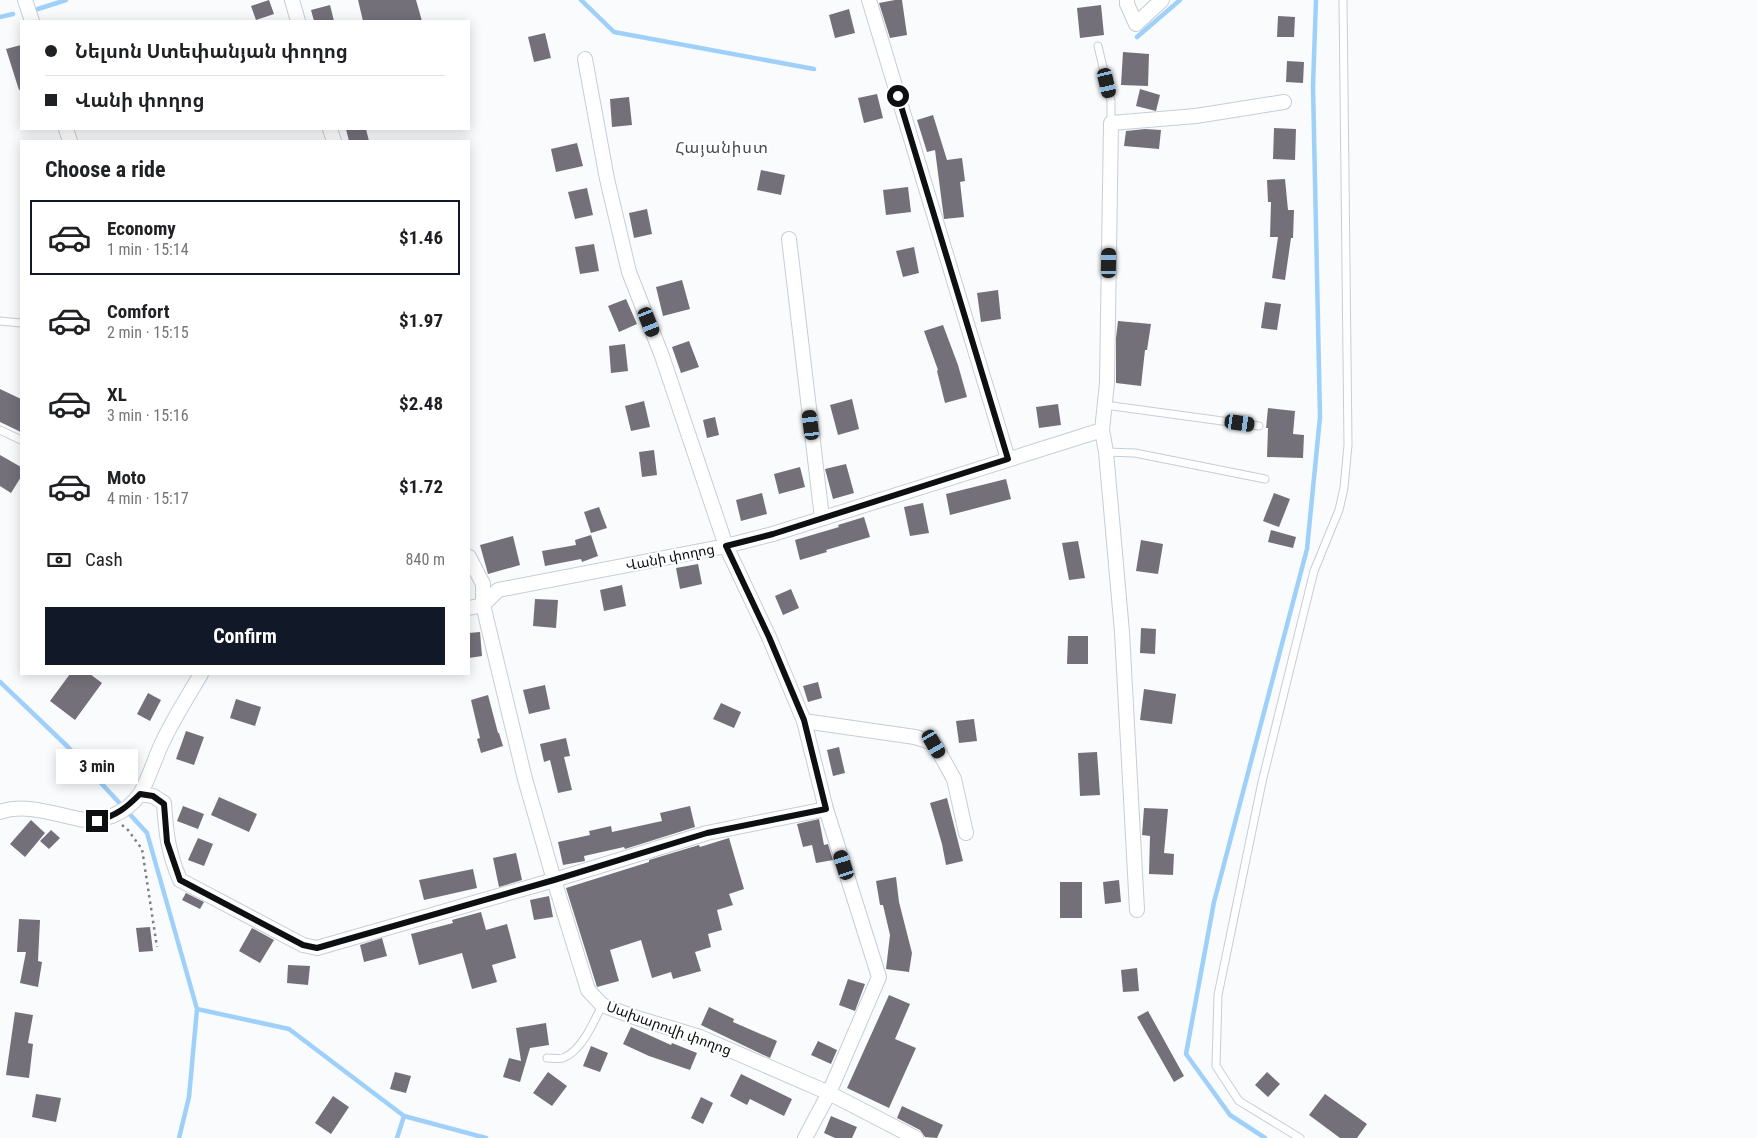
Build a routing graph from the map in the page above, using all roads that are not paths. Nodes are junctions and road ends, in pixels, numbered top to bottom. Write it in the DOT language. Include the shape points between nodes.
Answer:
graph roads {
  1 [pos="26,0"];
  2 [pos="292,0"];
  3 [pos="868,0"];
  4 [pos="1127,0"];
  5 [pos="1162,0"];
  6 [pos="1343,0"];
  7 [pos="32,20"];
  8 [pos="298,20"];
  9 [pos="1098,46"];
  10 [pos="585,59"];
  11 [pos="1284,102"];
  12 [pos="1111,123"];
  13 [pos="789,239"];
  14 [pos="0,321"];
  15 [pos="20,323"];
  16 [pos="1104,405"];
  17 [pos="1259,426"];
  18 [pos="0,430"];
  19 [pos="1102,430"];
  20 [pos="20,440"];
  21 [pos="1106,452"];
  22 [pos="1008,459"];
  23 [pos="1265,479"];
  24 [pos="822,518"];
  25 [pos="726,546"];
  26 [pos="470,559"];
  27 [pos="476,607"];
  28 [pos="200,675"];
  29 [pos="804,720"];
  30 [pos="140,794"];
  31 [pos="826,809"];
  32 [pos="0,812"];
  33 [pos="966,833"];
  34 [pos="554,880"];
  35 [pos="1136,910"];
  36 [pos="602,1005"];
  37 [pos="547,1058"];
  38 [pos="829,1093"];
  39 [pos="805,1138"];
  40 [pos="916,1138"];
  41 [pos="1300,1138"];
  1 -- 7 [label="street"];
  2 -- 8 [label="street"];
  3 -- 22 [label="street"];
  4 -- 5 [label="street" via="1136,24"];
  6 -- 41 [label="lane" via="1348,445 1344,488 1339,510 1312,580 1262,782 1218,995 1216,1066 1239,1101"];
  9 -- 12 [label="lane" via="1111,101"];
  10 -- 25 [label="street" via="607,179 629,272 662,356"];
  11 -- 12 [label="street" via="1196,116"];
  12 -- 16 [label="street"];
  13 -- 24 [label="street"];
  14 -- 15 [label="lane"];
  16 -- 17 [label="lane"];
  16 -- 19 [label="street"];
  18 -- 20 [label="lane"];
  19 -- 21 [label="street"];
  19 -- 22 [label="street, Վանի փողոց"];
  21 -- 23 [label="lane" via="1135,453"];
  21 -- 35 [label="street" via="1122,632"];
  22 -- 24 [label="street, Վանի փողոց"];
  24 -- 25 [label="street, Վանի փողոց"];
  25 -- 27 [label="street, Վանի փողոց" via="498,590"];
  25 -- 29 [label="street"];
  26 -- 27 [label="street, Սախարովի փողոց" via="483,584"];
  27 -- 34 [label="street, Սախարովի փողոց"];
  28 -- 30 [label="street" via="163,740"];
  29 -- 31 [label="street"];
  29 -- 33 [label="street" via="915,737 934,744 954,779"];
  30 -- 32 [label="street" via="127,807 97,821 32,809"];
  30 -- 34 [label="street" via="153,796 164,804 167,842 180,880 303,945 317,948"];
  31 -- 34 [label="street" via="707,833"];
  31 -- 38 [label="street" via="879,977"];
  34 -- 36 [label="street, Սախարովի փողոց" via="588,990"];
  36 -- 37 [label="lane" via="594,1023 573,1051 563,1058"];
  36 -- 38 [label="street, Սախարովի փողոց" via="700,1037"];
  38 -- 39 [label="street"];
  38 -- 40 [label="street, Սախարովի փողոց"];
}
